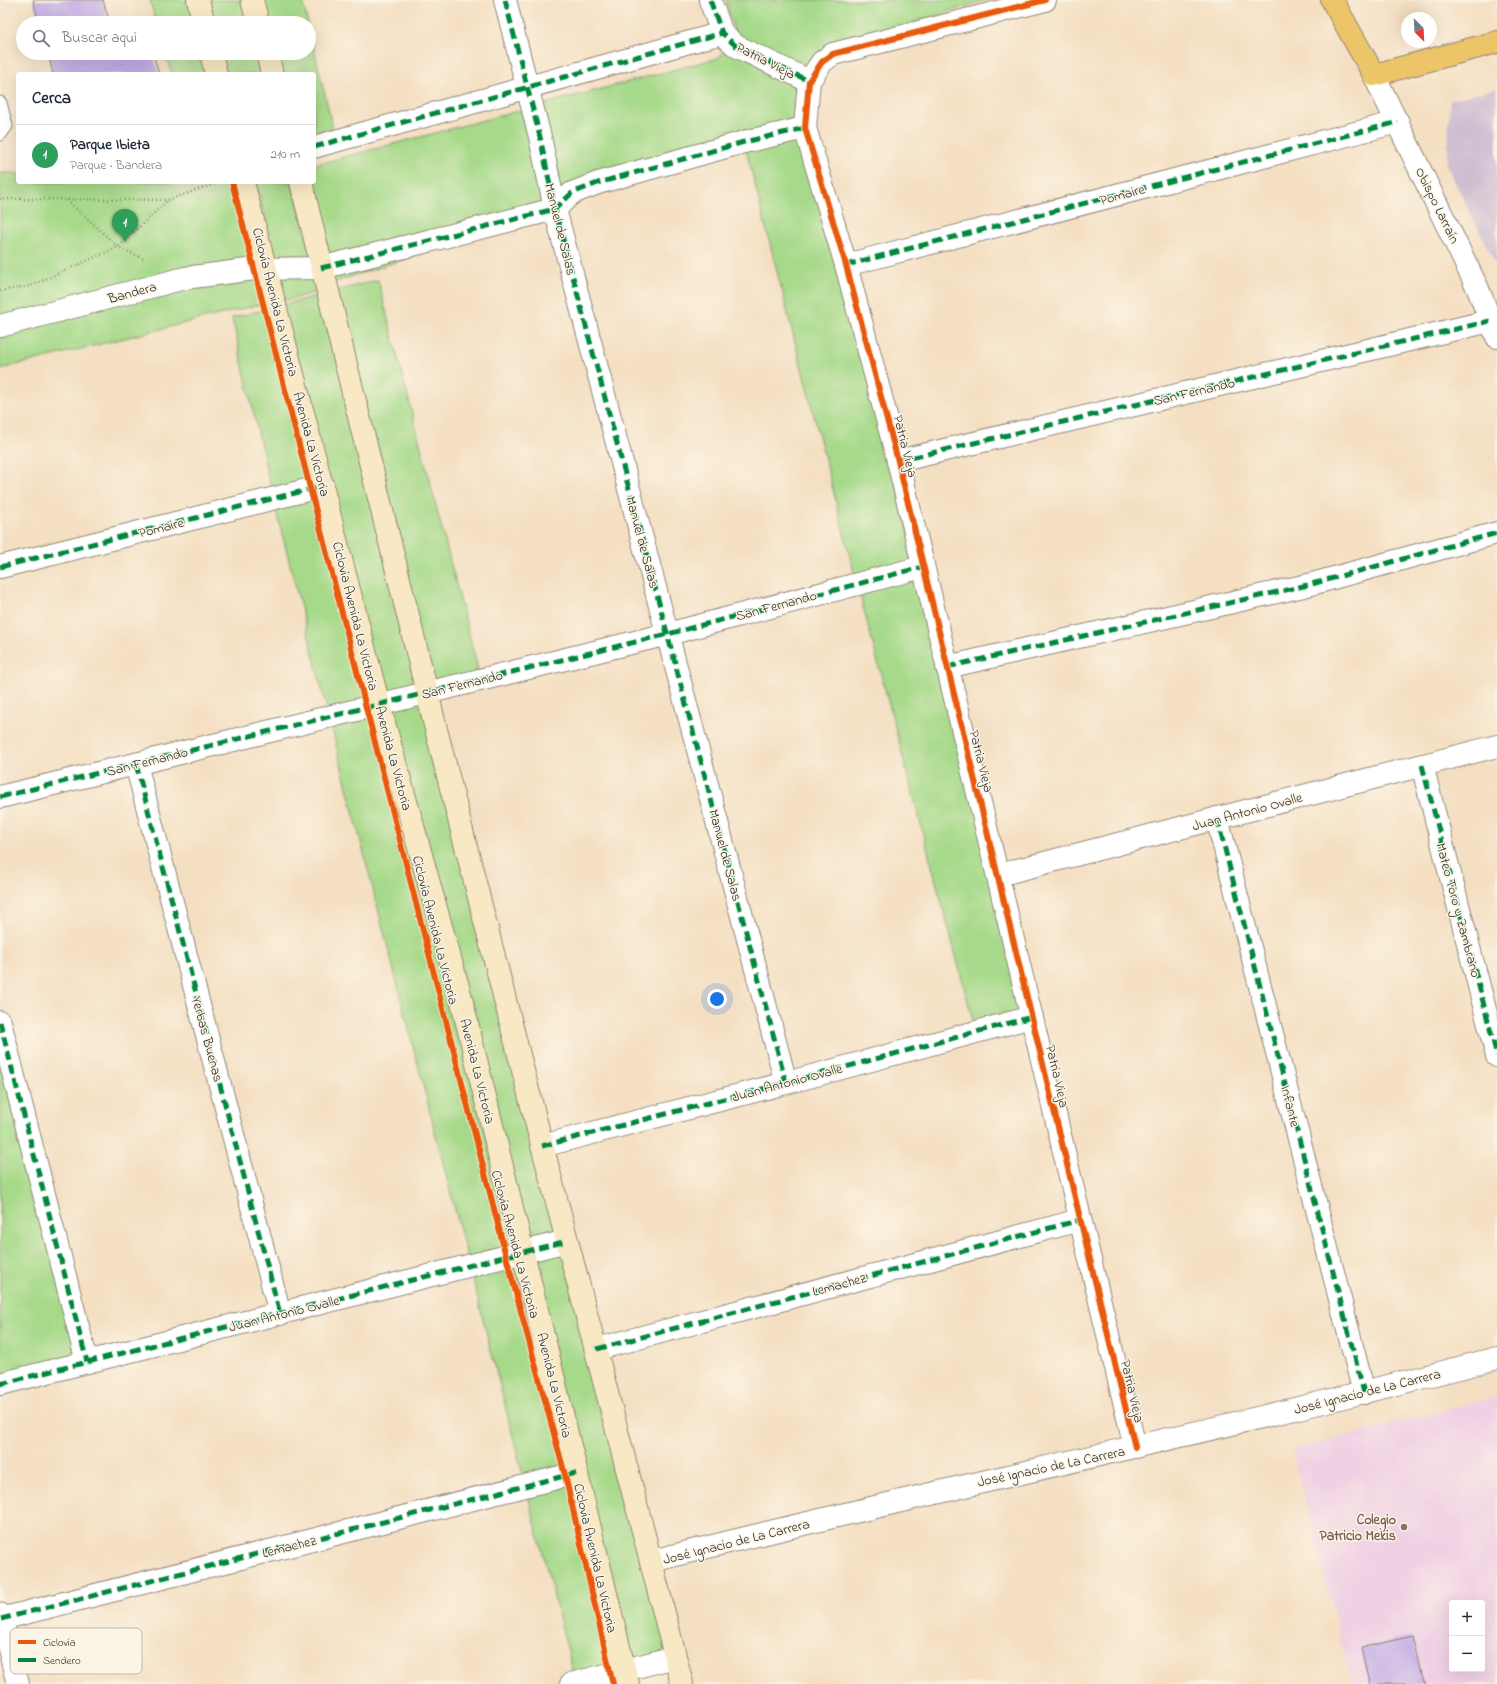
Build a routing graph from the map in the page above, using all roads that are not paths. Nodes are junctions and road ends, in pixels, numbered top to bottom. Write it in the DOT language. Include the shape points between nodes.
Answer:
graph roads {
  1 [pos="198,0"];
  2 [pos="252,0"];
  3 [pos="505,0"];
  4 [pos="710,0"];
  5 [pos="1045,0"];
  6 [pos="1332,0"];
  7 [pos="202,16"];
  8 [pos="256,16"];
  9 [pos="722,33"];
  10 [pos="1497,42"];
  11 [pos="213,60"];
  12 [pos="268,60"];
  13 [pos="216,72"];
  14 [pos="271,72"];
  15 [pos="1374,75"];
  16 [pos="809,81"];
  17 [pos="527,88"];
  18 [pos="0,102"];
  19 [pos="1398,122"];
  20 [pos="805,128"];
  21 [pos="0,134"];
  22 [pos="316,146"];
  23 [pos="244,184"];
  24 [pos="301,184"];
  25 [pos="555,209"];
  26 [pos="846,265"];
  27 [pos="266,268"];
  28 [pos="321,268"];
  29 [pos="0,326"];
  30 [pos="1494,329"];
  31 [pos="898,461"];
  32 [pos="323,486"];
  33 [pos="1497,533"];
  34 [pos="0,567"];
  35 [pos="922,567"];
  36 [pos="668,634"];
  37 [pos="947,667"];
  38 [pos="426,692"];
  39 [pos="380,705"];
  40 [pos="1497,746"];
  41 [pos="136,764"];
  42 [pos="1422,765"];
  43 [pos="0,797"];
  44 [pos="1217,818"];
  45 [pos="998,875"];
  46 [pos="1032,1017"];
  47 [pos="0,1022"];
  48 [pos="1497,1056"];
  49 [pos="786,1083"];
  50 [pos="542,1146"];
  51 [pos="1080,1220"];
  52 [pos="567,1241"];
  53 [pos="522,1252"];
  54 [pos="280,1314"];
  55 [pos="597,1349"];
  56 [pos="1497,1358"];
  57 [pos="87,1362"];
  58 [pos="0,1384"];
  59 [pos="1364,1393"];
  60 [pos="1135,1448"];
  61 [pos="576,1473"];
  62 [pos="652,1561"];
  63 [pos="1,1616"];
  64 [pos="10,1652"];
  65 [pos="675,1657"];
  66 [pos="16,1674"];
  67 [pos="626,1677"];
  68 [pos="18,1684"];
  69 [pos="571,1684"];
  70 [pos="682,1684"];
  1 -- 7 [label="main road"];
  2 -- 8 [label="main road"];
  3 -- 17 [label="street, Manuel de Salas"];
  4 -- 9 [label="street, Patria Vieja"];
  5 -- 16 [label="street" via="833,54 822,62"];
  6 -- 15 [label="main road"];
  9 -- 16 [label="street, Patria Vieja" via="736,46"];
  9 -- 17 [label="street"];
  10 -- 15 [label="main road"];
  11 -- 13 [label="main road"];
  12 -- 14 [label="main road"];
  15 -- 19 [label="street, Obispo Larraín"];
  16 -- 20 [label="street, Patria Vieja"];
  17 -- 22 [label="street"];
  17 -- 25 [label="street, Manuel de Salas"];
  18 -- 21 [label="lane" via="6,126"];
  19 -- 26 [label="street, Pomaire"];
  19 -- 30 [label="street, Obispo Larraín" via="1478,289"];
  20 -- 25 [label="street" via="744,142 598,183 572,193"];
  20 -- 26 [label="street, Patria Vieja"];
  23 -- 27 [label="main road, Avenida La Victoria"];
  24 -- 28 [label="main road"];
  25 -- 28 [label="street, Bandera"];
  25 -- 36 [label="street, Manuel de Salas"];
  26 -- 31 [label="street, Patria Vieja"];
  27 -- 28 [label="street, Bandera"];
  27 -- 29 [label="street, Bandera" via="185,278"];
  27 -- 32 [label="main road, Avenida La Victoria"];
  28 -- 38 [label="main road"];
  30 -- 31 [label="street, San Fernando"];
  31 -- 35 [label="street, Patria Vieja"];
  32 -- 34 [label="street, Pomaire"];
  32 -- 39 [label="main road, Avenida La Victoria"];
  33 -- 37 [label="street" via="1308,585"];
  35 -- 36 [label="street, San Fernando"];
  35 -- 37 [label="street, Patria Vieja"];
  36 -- 38 [label="street, San Fernando"];
  36 -- 49 [label="street, Manuel de Salas"];
  37 -- 45 [label="street, Patria Vieja"];
  38 -- 39 [label="street, San Fernando"];
  38 -- 50 [label="main road"];
  39 -- 41 [label="street, San Fernando"];
  39 -- 53 [label="main road, Avenida La Victoria" via="460,994"];
  40 -- 42 [label="street, Juan Antonio Ovalle"];
  41 -- 43 [label="street, San Fernando"];
  41 -- 54 [label="street, Yerbas Buenas"];
  42 -- 44 [label="street, Juan Antonio Ovalle"];
  42 -- 48 [label="street, Mateo Toro y Zambrano"];
  44 -- 45 [label="street, Juan Antonio Ovalle"];
  44 -- 59 [label="street, Infante"];
  45 -- 46 [label="street, Patria Vieja"];
  46 -- 49 [label="street, Juan Antonio Ovalle"];
  46 -- 51 [label="street, Patria Vieja"];
  47 -- 57 [label="street"];
  49 -- 50 [label="street, Juan Antonio Ovalle"];
  50 -- 52 [label="main road"];
  51 -- 55 [label="street, Lemachez"];
  51 -- 60 [label="street, Patria Vieja"];
  52 -- 53 [label="street, Juan Antonio Ovalle"];
  52 -- 55 [label="main road"];
  53 -- 54 [label="street, Juan Antonio Ovalle"];
  53 -- 61 [label="main road, Avenida La Victoria"];
  54 -- 57 [label="street, Juan Antonio Ovalle"];
  55 -- 62 [label="main road"];
  56 -- 59 [label="street, José Ignacio de La Carrera"];
  57 -- 58 [label="street, Juan Antonio Ovalle"];
  59 -- 60 [label="street, José Ignacio de La Carrera"];
  60 -- 62 [label="street, José Ignacio de La Carrera" via="924,1494"];
  61 -- 63 [label="street, Lemachez"];
  61 -- 67 [label="main road, Avenida La Victoria"];
  62 -- 65 [label="main road"];
  63 -- 64 [label="street"];
  65 -- 67 [label="street"];
  65 -- 70 [label="main road"];
  66 -- 68 [label="street"];
  67 -- 69 [label="street"];
}
